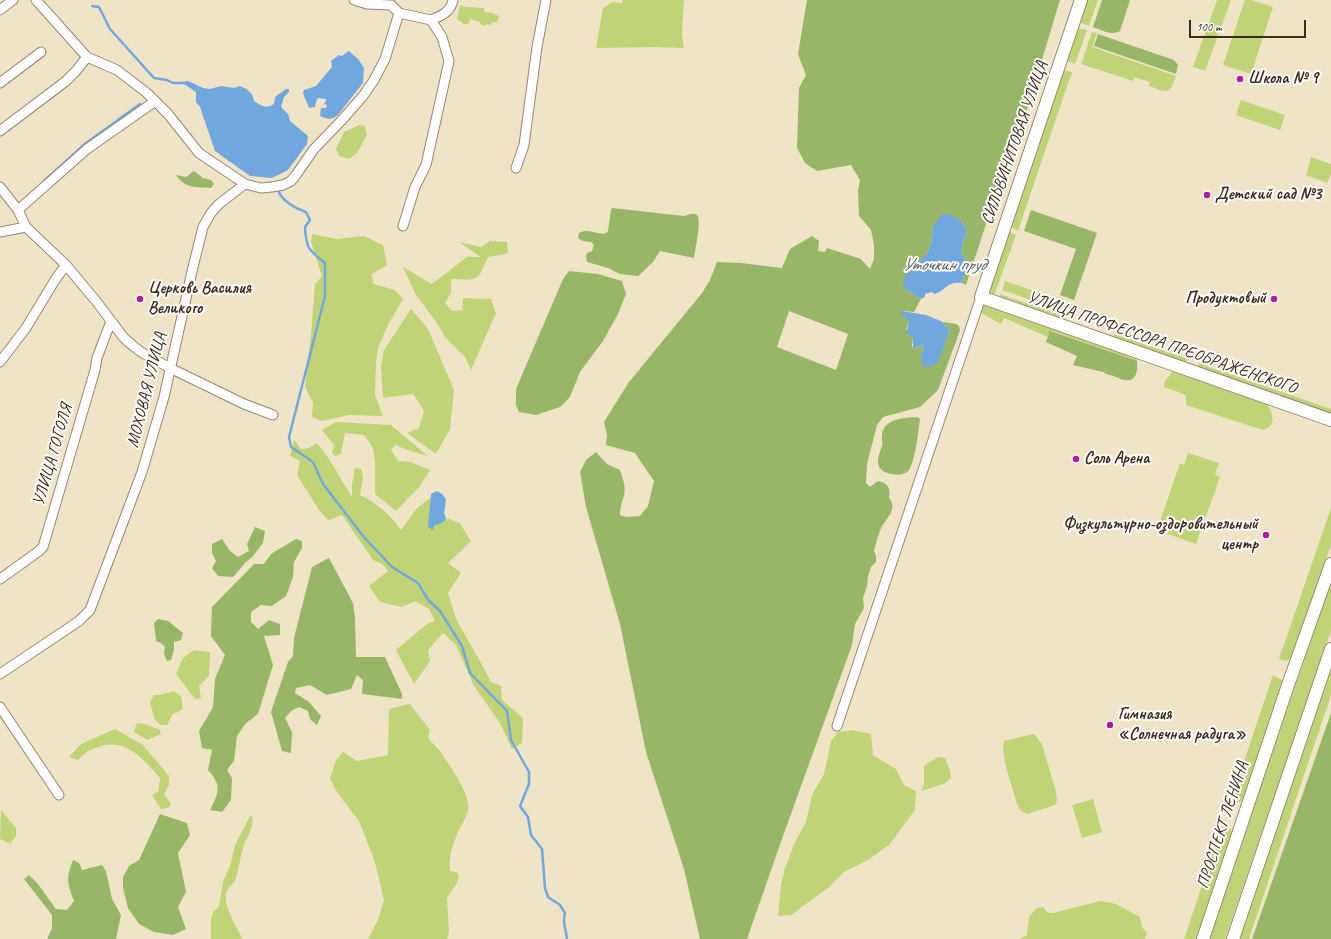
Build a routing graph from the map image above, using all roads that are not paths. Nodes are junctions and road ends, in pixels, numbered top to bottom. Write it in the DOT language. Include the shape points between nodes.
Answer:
graph roads {
  1 [pos="12,0"];
  2 [pos="36,0"];
  3 [pos="354,0"];
  4 [pos="453,0"];
  5 [pos="546,0"];
  6 [pos="1081,0"];
  7 [pos="391,3"];
  8 [pos="0,10"];
  9 [pos="399,13"];
  10 [pos="431,20"];
  11 [pos="41,52"];
  12 [pos="87,57"];
  13 [pos="0,83"];
  14 [pos="154,102"];
  15 [pos="0,131"];
  16 [pos="516,168"];
  17 [pos="245,184"];
  18 [pos="0,187"];
  19 [pos="18,210"];
  20 [pos="403,226"];
  21 [pos="26,227"];
  22 [pos="0,232"];
  23 [pos="66,265"];
  24 [pos="981,297"];
  25 [pos="111,321"];
  26 [pos="0,362"];
  27 [pos="170,368"];
  28 [pos="273,415"];
  29 [pos="1331,420"];
  30 [pos="1331,564"];
  31 [pos="0,579"];
  32 [pos="1331,649"];
  33 [pos="0,674"];
  34 [pos="0,707"];
  35 [pos="837,726"];
  36 [pos="59,795"];
  37 [pos="1203,939"];
  38 [pos="1233,939"];
  1 -- 8 [label="street"];
  2 -- 12 [label="street"];
  3 -- 7 [label="street" via="367,4"];
  4 -- 10 [label="street" via="445,13"];
  5 -- 16 [label="street" via="524,145"];
  6 -- 24 [label="street, СИЛЬВИНИТОВАЯ УЛИЦА"];
  7 -- 9 [label="street"];
  9 -- 10 [label="street"];
  9 -- 17 [label="street" via="385,59 374,80 341,122 314,149 296,175 284,185 272,188"];
  10 -- 20 [label="street" via="442,37 449,61 426,165 415,187"];
  11 -- 13 [label="street"];
  12 -- 14 [label="street" via="117,70 147,93"];
  12 -- 15 [label="street" via="66,81"];
  14 -- 17 [label="street" via="168,114 199,153"];
  14 -- 19 [label="street" via="87,149"];
  17 -- 27 [label="street, МОХОВАЯ УЛИЦА" via="219,204 203,227"];
  18 -- 19 [label="street"];
  19 -- 21 [label="street"];
  21 -- 22 [label="street"];
  21 -- 23 [label="street"];
  23 -- 25 [label="street"];
  23 -- 26 [label="street" via="26,328"];
  24 -- 29 [label="street, УЛИЦА ПРОФЕССОРА ПРЕОБРАЖЕНСКОГО"];
  24 -- 35 [label="street"];
  25 -- 27 [label="street" via="124,338 136,348"];
  25 -- 31 [label="street, УЛИЦА ГОГОЛЯ" via="97,358 43,547"];
  27 -- 28 [label="street" via="244,404"];
  27 -- 33 [label="street, МОХОВАЯ УЛИЦА" via="164,398 142,472 90,610 79,621"];
  30 -- 37 [label="street, ПРОСПЕКТ ЛЕНИНА"];
  32 -- 38 [label="street"];
  34 -- 36 [label="street"];
}
